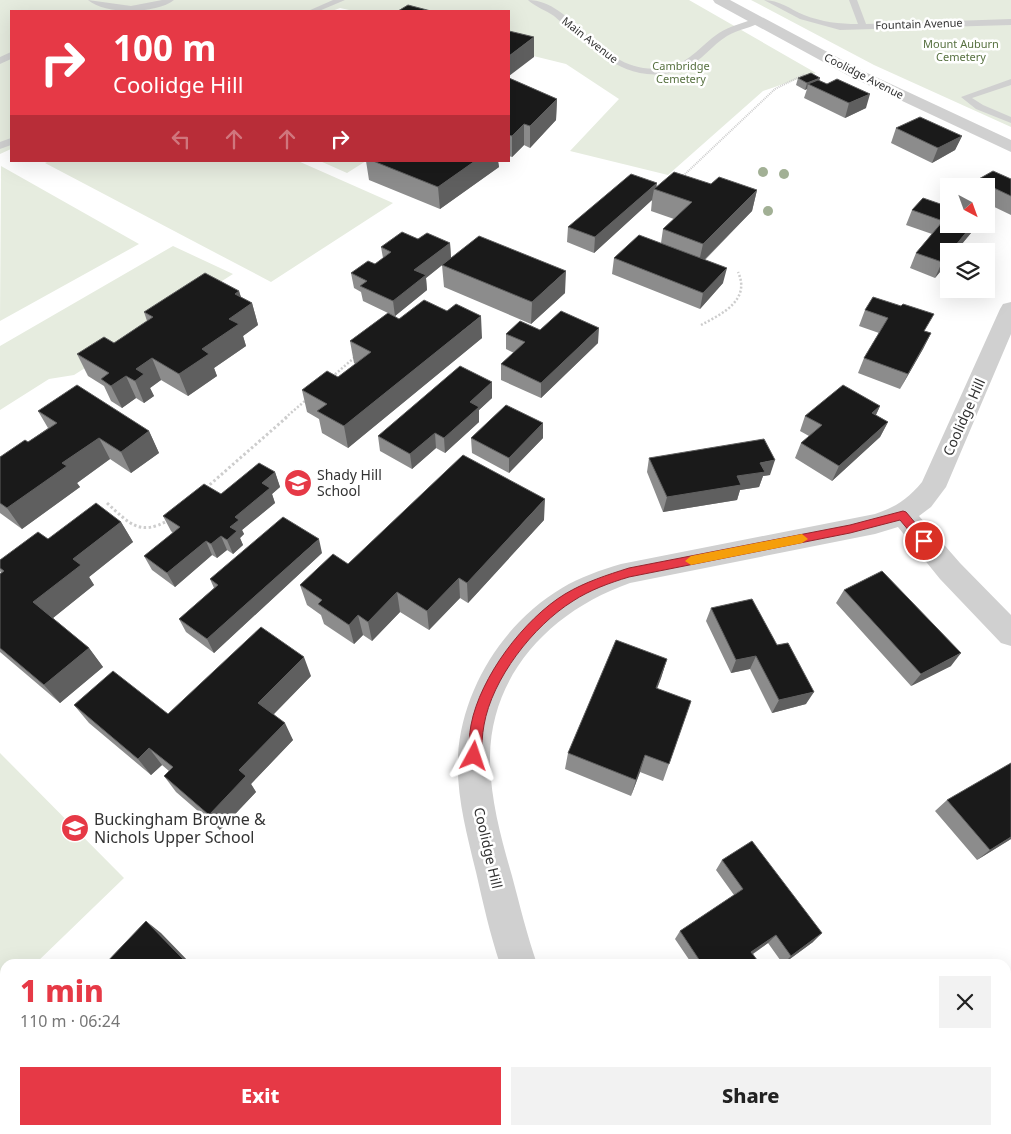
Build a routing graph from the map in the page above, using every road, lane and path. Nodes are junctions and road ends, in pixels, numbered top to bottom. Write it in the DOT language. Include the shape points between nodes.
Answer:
graph roads {
  1 [pos="92,0"];
  2 [pos="170,0"];
  3 [pos="341,0"];
  4 [pos="532,0"];
  5 [pos="720,0"];
  6 [pos="768,0"];
  7 [pos="853,0"];
  8 [pos="105,7"];
  9 [pos="96,10"];
  10 [pos="315,10"];
  11 [pos="758,21"];
  12 [pos="1011,22"];
  13 [pos="864,26"];
  14 [pos="813,71"];
  15 [pos="1011,82"];
  16 [pos="1011,120"];
  17 [pos="1011,147"];
  18 [pos="682,177"];
  19 [pos="738,272"];
  20 [pos="1011,309"];
  21 [pos="701,325"];
  22 [pos="357,355"];
  23 [pos="328,381"];
  24 [pos="313,394"];
  25 [pos="202,491"];
  26 [pos="107,503"];
  27 [pos="903,515"];
  28 [pos="173,517"];
  29 [pos="1011,634"];
  30 [pos="518,959"];
  1 -- 8 [label="lane"];
  2 -- 8 [label="lane" via="141,7"];
  3 -- 10 [label="lane"];
  4 -- 11 [label="lane, Main Avenue" via="559,16 609,58 644,71 683,66 723,35"];
  5 -- 11 [label="street, Coolidge Avenue"];
  6 -- 13 [label="lane, Fountain Avenue" via="826,26"];
  7 -- 13 [label="lane"];
  8 -- 9 [label="lane"];
  11 -- 17 [label="street, Coolidge Avenue" via="890,90"];
  12 -- 13 [label="lane, Fountain Avenue"];
  14 -- 18 [label="path" via="775,90"];
  15 -- 16 [label="lane" via="966,97"];
  19 -- 21 [label="path" via="743,279 741,293 730,307"];
  20 -- 27 [label="street, Coolidge Hill" via="933,487"];
  22 -- 23 [label="path"];
  24 -- 25 [label="path"];
  26 -- 28 [label="path" via="134,527 154,529"];
  27 -- 29 [label="street" via="950,571"];
  27 -- 30 [label="street, Coolidge Hill" via="850,529 629,572 598,582 568,598 542,618 519,643 502,668 477,724 474,756 476,794 484,838"];
}
